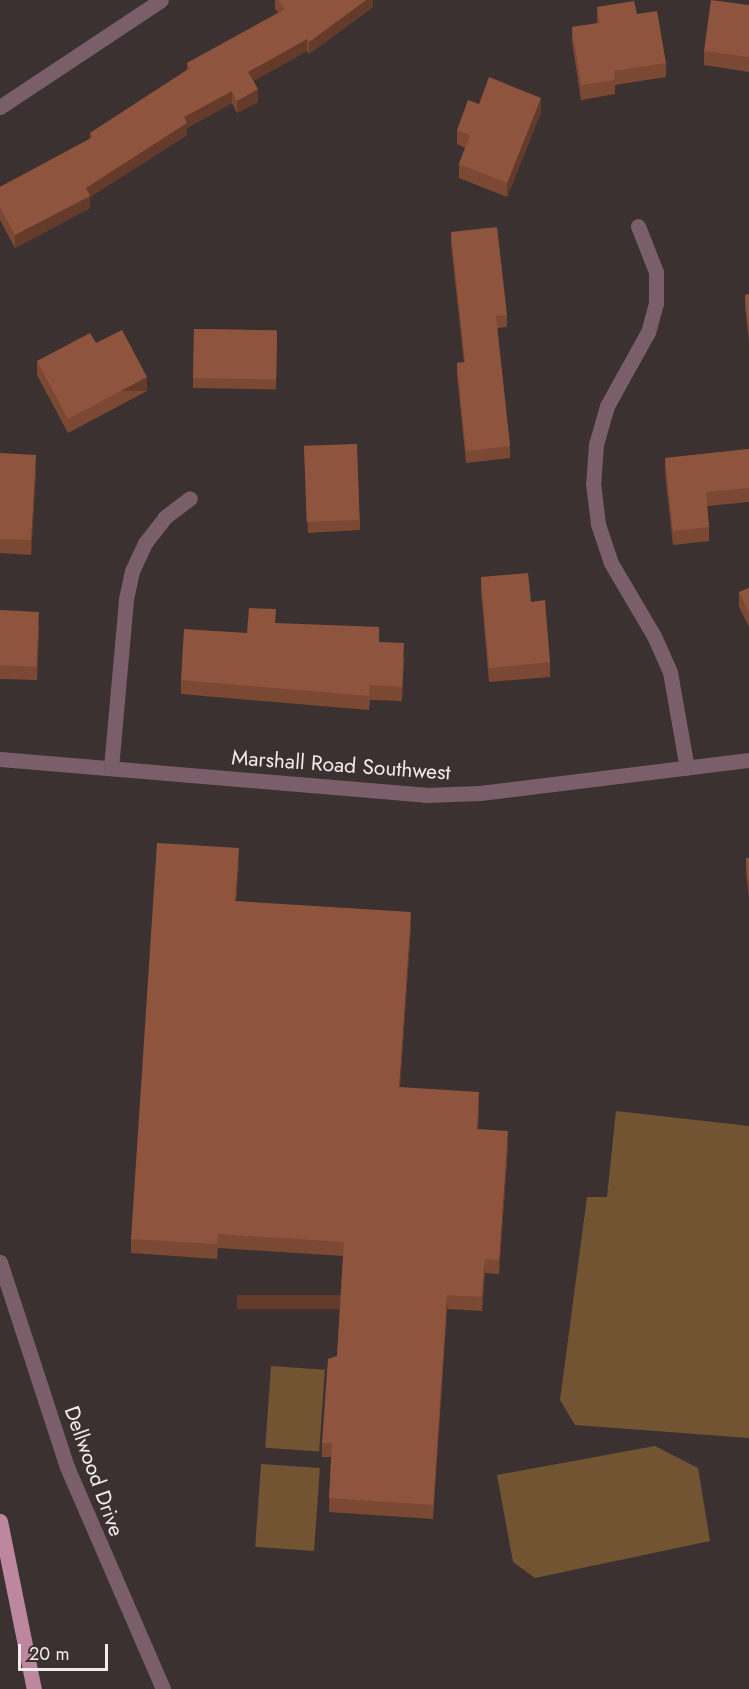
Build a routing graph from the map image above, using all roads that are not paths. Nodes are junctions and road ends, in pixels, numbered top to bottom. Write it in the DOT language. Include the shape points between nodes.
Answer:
graph roads {
  1 [pos="160,0"];
  2 [pos="0,107"];
  3 [pos="638,226"];
  4 [pos="190,498"];
  5 [pos="0,759"];
  6 [pos="749,760"];
  7 [pos="111,768"];
  8 [pos="687,768"];
  9 [pos="0,1262"];
  10 [pos="0,1521"];
  11 [pos="34,1689"];
  12 [pos="163,1689"];
  1 -- 2 [label="street"];
  3 -- 8 [label="street" via="656,272 656,303 648,332 607,406 596,444 593,483 598,524 610,564 654,636 670,672"];
  4 -- 7 [label="street" via="165,517 145,543 132,571"];
  5 -- 7 [label="street, Marshall Road Southwest"];
  6 -- 8 [label="street, Marshall Road Southwest"];
  7 -- 8 [label="street, Marshall Road Southwest" via="425,795"];
  9 -- 12 [label="street, Dellwood Drive" via="71,1477"];
  10 -- 11 [label="main road"];
}
